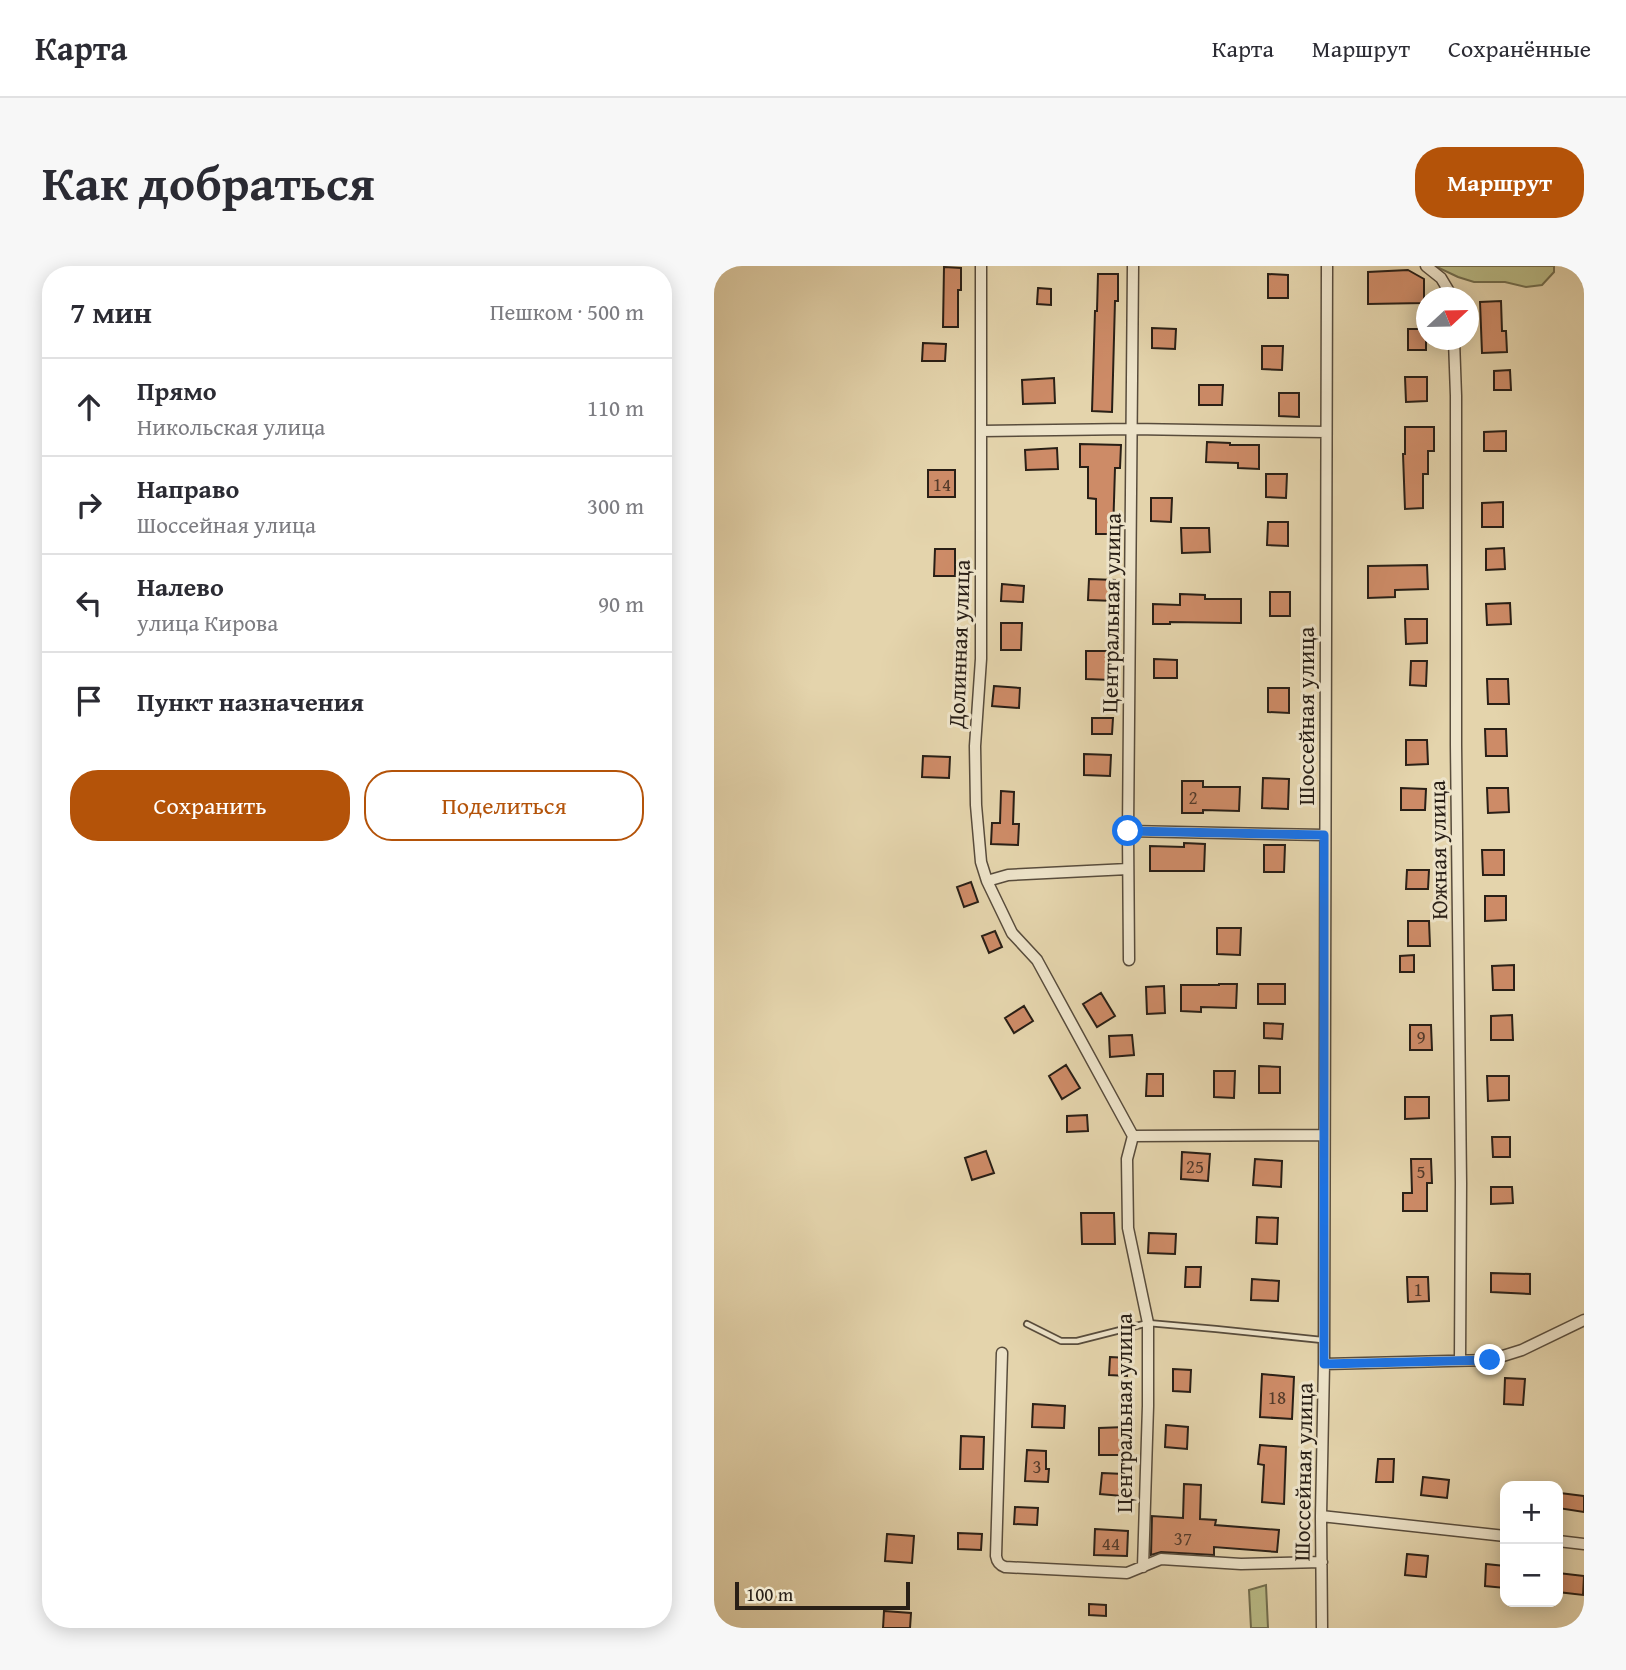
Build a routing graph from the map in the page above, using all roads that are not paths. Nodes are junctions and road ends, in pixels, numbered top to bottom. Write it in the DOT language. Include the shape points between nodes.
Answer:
graph roads {
  1 [pos="981,266"];
  2 [pos="1133,266"];
  3 [pos="1327,266"];
  4 [pos="1426,266"];
  5 [pos="1446,287"];
  6 [pos="1454,350"];
  7 [pos="1132,429"];
  8 [pos="982,431"];
  9 [pos="1326,432"];
  10 [pos="1128,831"];
  11 [pos="1324,835"];
  12 [pos="1128,869"];
  13 [pos="987,881"];
  14 [pos="1129,960"];
  15 [pos="1323,1135"];
  16 [pos="1133,1136"];
  17 [pos="1584,1320"];
  18 [pos="1148,1323"];
  19 [pos="1027,1324"];
  20 [pos="1323,1340"];
  21 [pos="1002,1353"];
  22 [pos="1460,1360"];
  23 [pos="1324,1364"];
  24 [pos="1321,1516"];
  25 [pos="1500,1535"];
  26 [pos="1563,1542"];
  27 [pos="1584,1544"];
  28 [pos="1322,1562"];
  29 [pos="1143,1567"];
  30 [pos="1322,1628"];
  1 -- 8 [label="street, Долинная улица"];
  2 -- 7 [label="street, Центральная улица"];
  3 -- 9 [label="street, Шоссейная улица"];
  4 -- 5 [label="street"];
  6 -- 22 [label="street, Южная улица"];
  7 -- 8 [label="street"];
  7 -- 9 [label="street"];
  7 -- 10 [label="street, Центральная улица"];
  8 -- 13 [label="street, Долинная улица" via="981,659 975,746 981,862"];
  9 -- 11 [label="street, Шоссейная улица"];
  10 -- 11 [label="street"];
  10 -- 12 [label="street, Центральная улица"];
  11 -- 15 [label="street, Шоссейная улица"];
  12 -- 13 [label="street" via="1008,875"];
  12 -- 14 [label="street, Центральная улица"];
  13 -- 16 [label="street, Долинная улица" via="1012,933 1037,960"];
  15 -- 16 [label="street"];
  15 -- 20 [label="street, Шоссейная улица"];
  16 -- 18 [label="street, Центральная улица" via="1126,1159 1128,1228"];
  17 -- 22 [label="street" via="1522,1350 1490,1360"];
  18 -- 19 [label="lane" via="1077,1341 1061,1341"];
  18 -- 20 [label="lane"];
  18 -- 29 [label="street, Центральная улица"];
  20 -- 23 [label="street, Шоссейная улица"];
  21 -- 29 [label="street" via="997,1561 1005,1567 1127,1573"];
  22 -- 23 [label="street"];
  23 -- 24 [label="street, Шоссейная улица"];
  24 -- 25 [label="street"];
  24 -- 28 [label="street, Шоссейная улица"];
  26 -- 27 [label="street"];
  28 -- 29 [label="street" via="1241,1564 1161,1559"];
  28 -- 30 [label="street, Шоссейная улица"];
}
